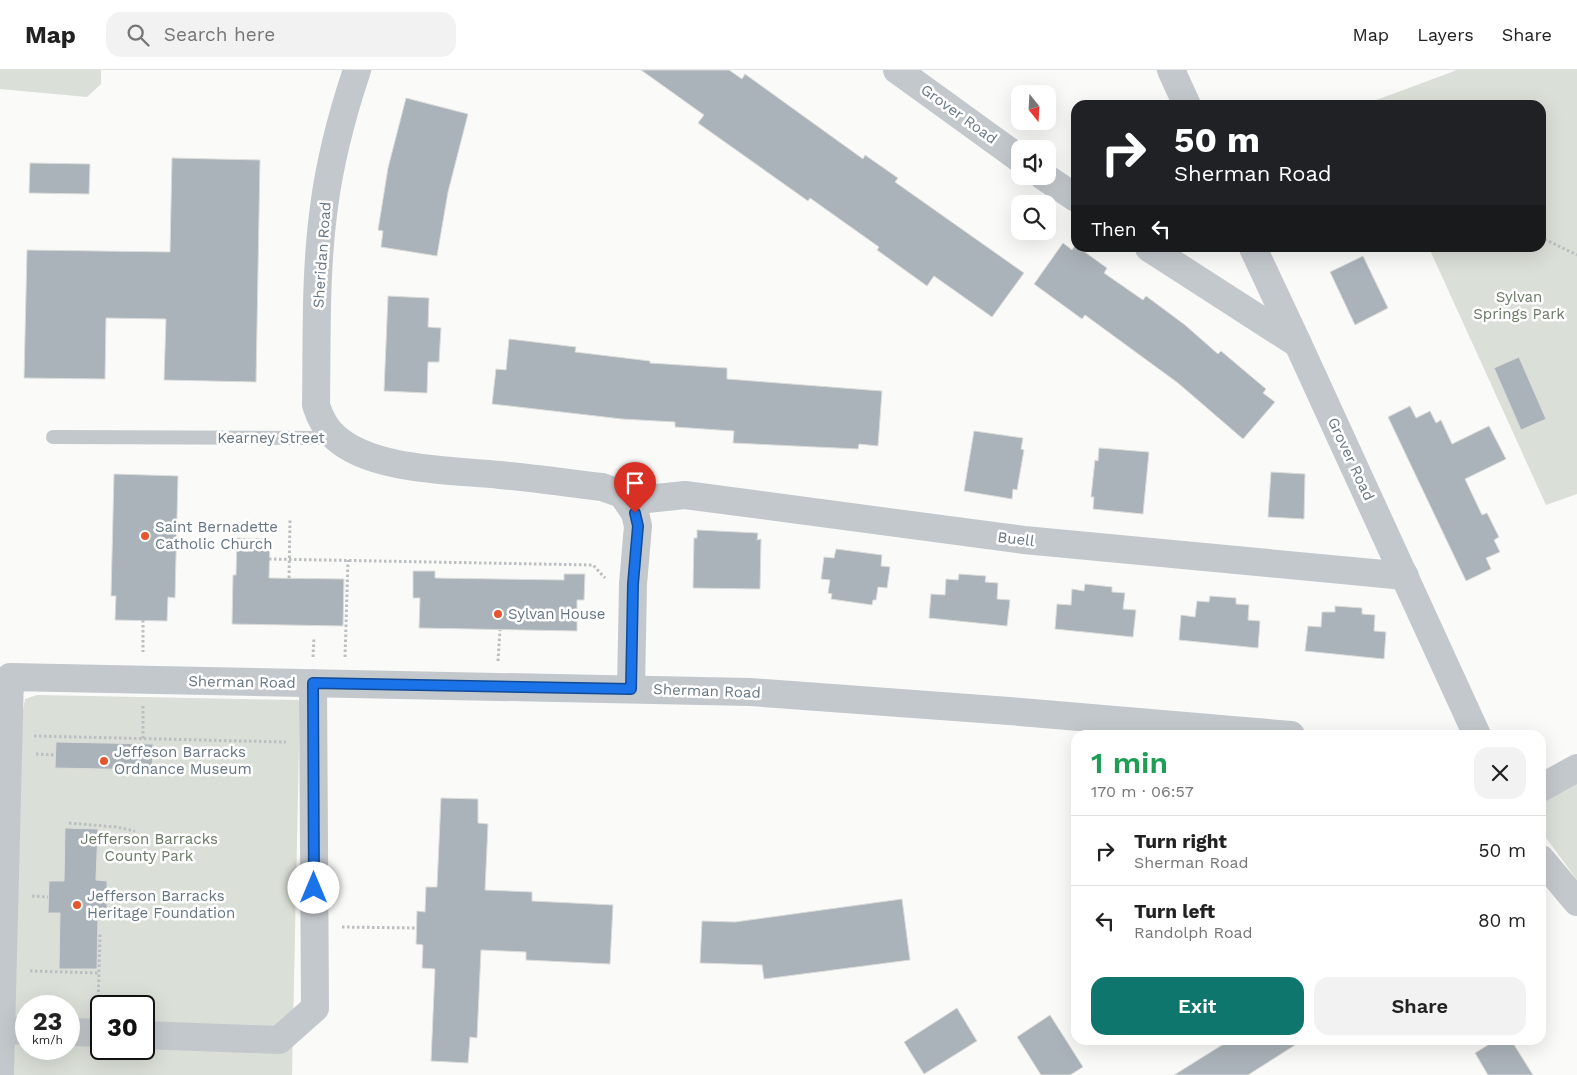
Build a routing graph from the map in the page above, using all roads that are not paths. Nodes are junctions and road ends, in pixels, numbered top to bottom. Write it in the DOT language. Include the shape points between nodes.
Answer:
graph roads {
  1 [pos="357,70"];
  2 [pos="898,70"];
  3 [pos="1171,70"];
  4 [pos="1185,100"];
  5 [pos="1011,152"];
  6 [pos="1056,185"];
  7 [pos="1071,195"];
  8 [pos="1155,252"];
  9 [pos="1255,252"];
  10 [pos="1298,344"];
  11 [pos="53,437"];
  12 [pos="335,438"];
  13 [pos="628,501"];
  14 [pos="1405,576"];
  15 [pos="313,671"];
  16 [pos="5,677"];
  17 [pos="631,689"];
  18 [pos="1234,730"];
  19 [pos="1475,730"];
  20 [pos="1577,768"];
  21 [pos="1546,785"];
  22 [pos="1546,865"];
  23 [pos="1577,902"];
  24 [pos="14,1030"];
  25 [pos="155,1035"];
  26 [pos="0,1073"];
  1 -- 12 [label="street, Sheridan Road" via="333,149 319,272 316,405 322,423"];
  2 -- 5 [label="street, Grover Road"];
  3 -- 4 [label="street"];
  6 -- 7 [label="street"];
  8 -- 10 [label="street"];
  9 -- 10 [label="street, Grover Road"];
  10 -- 14 [label="street, Grover Road"];
  11 -- 12 [label="lane, Kearney Street"];
  12 -- 13 [label="street, Kearney Street" via="379,459 423,467 602,486 622,494"];
  13 -- 14 [label="street, Buell" via="685,495 1024,540"];
  13 -- 17 [label="street" via="638,526 633,584"];
  14 -- 19 [label="street, Grover Road"];
  15 -- 16 [label="street, Sherman Road"];
  15 -- 17 [label="street, Sherman Road" via="343,684"];
  15 -- 25 [label="street" via="315,1008 279,1040"];
  16 -- 24 [label="street"];
  17 -- 18 [label="street, Sherman Road" via="759,692"];
  20 -- 21 [label="street"];
  22 -- 23 [label="street"];
  24 -- 26 [label="street"];
}
